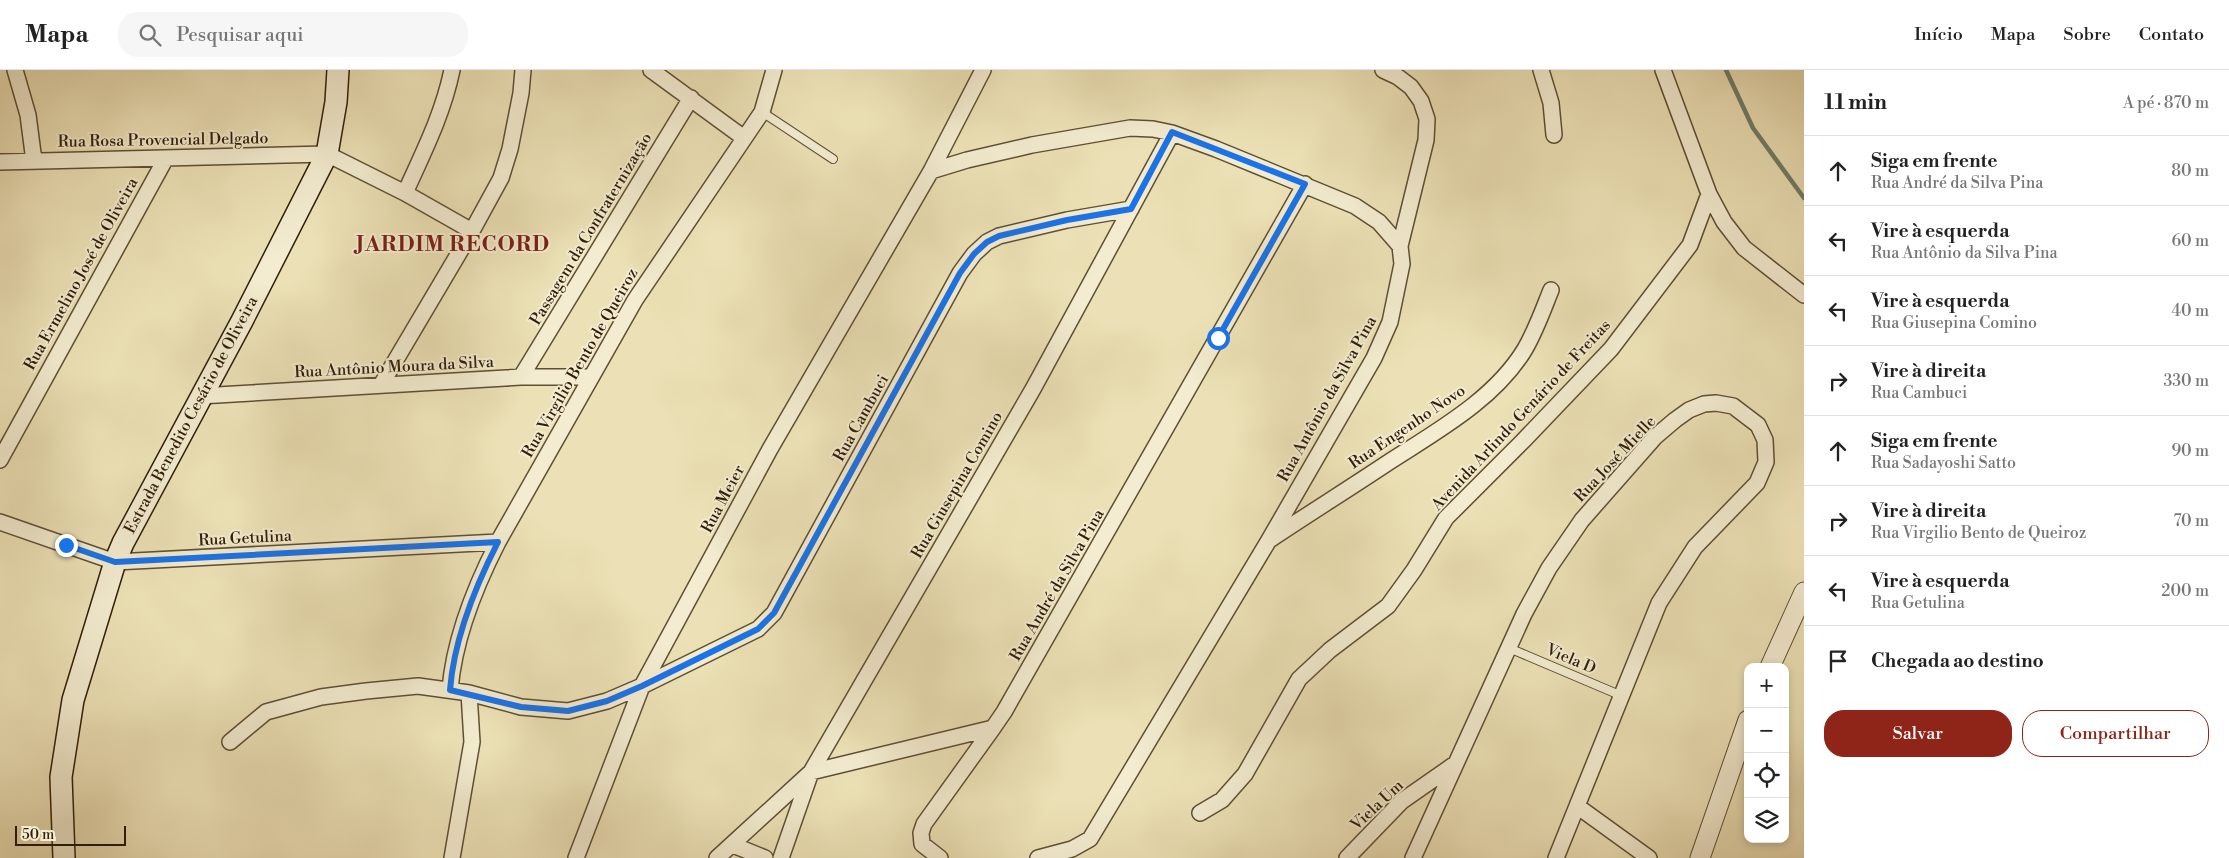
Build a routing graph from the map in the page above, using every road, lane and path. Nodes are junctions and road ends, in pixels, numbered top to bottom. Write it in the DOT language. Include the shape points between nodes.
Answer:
graph roads {
  1 [pos="15,70"];
  2 [pos="338,70"];
  3 [pos="452,70"];
  4 [pos="523,70"];
  5 [pos="652,70"];
  6 [pos="774,70"];
  7 [pos="983,70"];
  8 [pos="1383,70"];
  9 [pos="1541,70"];
  10 [pos="1663,70"];
  11 [pos="691,98"];
  12 [pos="762,112"];
  13 [pos="1172,132"];
  14 [pos="1554,134"];
  15 [pos="744,138"];
  16 [pos="327,154"];
  17 [pos="166,158"];
  18 [pos="833,159"];
  19 [pos="34,161"];
  20 [pos="1,164"];
  21 [pos="931,172"];
  22 [pos="1305,184"];
  23 [pos="405,194"];
  24 [pos="1708,194"];
  25 [pos="1131,209"];
  26 [pos="472,232"];
  27 [pos="1400,246"];
  28 [pos="1551,290"];
  29 [pos="1804,295"];
  30 [pos="590,377"];
  31 [pos="521,378"];
  32 [pos="381,385"];
  33 [pos="200,396"];
  34 [pos="0,460"];
  35 [pos="0,522"];
  36 [pos="1269,540"];
  37 [pos="498,542"];
  38 [pos="115,562"];
  39 [pos="1804,592"];
  40 [pos="1509,648"];
  41 [pos="1772,663"];
  42 [pos="642,686"];
  43 [pos="450,690"];
  44 [pos="469,693"];
  45 [pos="1622,696"];
  46 [pos="993,728"];
  47 [pos="1744,732"];
  48 [pos="230,742"];
  49 [pos="1456,763"];
  50 [pos="811,772"];
  51 [pos="1577,806"];
  52 [pos="1200,813"];
  53 [pos="732,845"];
  54 [pos="64,858"];
  55 [pos="452,858"];
  56 [pos="576,858"];
  57 [pos="717,858"];
  58 [pos="765,858"];
  59 [pos="781,858"];
  60 [pos="940,858"];
  61 [pos="1038,858"];
  62 [pos="1347,858"];
  63 [pos="1412,858"];
  64 [pos="1556,858"];
  65 [pos="1649,858"];
  66 [pos="1700,858"];
  1 -- 19 [label="street" via="28,116"];
  2 -- 16 [label="main road, Estrada Benedito Cesário de Oliveira"];
  3 -- 23 [label="street" via="430,140"];
  4 -- 26 [label="street" via="510,149 501,178"];
  5 -- 11 [label="street"];
  6 -- 12 [label="street, Rua Virgilio Bento de Queiroz"];
  7 -- 21 [label="street, Rua Meier"];
  8 -- 27 [label="street, Rua Antônio da Silva Pina" via="1411,88 1421,101 1427,119 1426,140"];
  9 -- 14 [label="street"];
  10 -- 24 [label="street"];
  11 -- 15 [label="street"];
  11 -- 31 [label="street, Passagem da Confraternização"];
  12 -- 15 [label="street, Rua Virgilio Bento de Queiroz"];
  12 -- 18 [label="lane"];
  13 -- 21 [label="street" via="1138,128 1121,130 1032,145"];
  13 -- 22 [label="street"];
  13 -- 25 [label="street, Rua Giusepina Comino"];
  15 -- 30 [label="street, Rua Virgilio Bento de Queiroz" via="635,300"];
  16 -- 17 [label="street, Rua Rosa Provencial Delgado"];
  16 -- 23 [label="street"];
  16 -- 33 [label="main road, Estrada Benedito Cesário de Oliveira"];
  17 -- 19 [label="street, Rua Rosa Provencial Delgado"];
  17 -- 34 [label="street, Rua Ermelino José de Oliveira"];
  19 -- 20 [label="street, Rua Rosa Provencial Delgado"];
  21 -- 42 [label="street, Rua Meier" via="770,448"];
  22 -- 27 [label="street" via="1355,206 1379,222"];
  22 -- 46 [label="street, Rua André da Silva Pina"];
  23 -- 26 [label="street"];
  24 -- 29 [label="street" via="1744,248"];
  24 -- 52 [label="street, Avenida Arlindo Genário de Freitas" via="1690,245 1611,349 1446,518 1388,606 1330,650 1299,679 1245,774 1222,800"];
  25 -- 42 [label="street, Rua Cambuci" via="999,236 974,254 960,273 774,613 758,629"];
  25 -- 50 [label="street, Rua Giusepina Comino" via="1033,388"];
  26 -- 32 [label="street"];
  27 -- 36 [label="street, Rua Antônio da Silva Pina" via="1402,264 1390,322 1374,358"];
  28 -- 36 [label="street, Rua Engenho Novo" via="1525,350 1485,395 1451,422"];
  30 -- 31 [label="street, Rua Antônio Moura da Silva"];
  30 -- 37 [label="street, Rua Virgilio Bento de Queiroz"];
  31 -- 32 [label="street, Rua Antônio Moura da Silva"];
  32 -- 33 [label="street, Rua Antônio Moura da Silva"];
  33 -- 38 [label="main road, Estrada Benedito Cesário de Oliveira"];
  35 -- 38 [label="street, Rua Getulina"];
  36 -- 61 [label="street, Rua Antônio da Silva Pina" via="1090,839 1072,849"];
  37 -- 38 [label="street, Rua Getulina"];
  37 -- 43 [label="street, Rua Virgilio Bento de Queiroz" via="482,573 455,653"];
  38 -- 54 [label="main road, Estrada Benedito Cesário de Oliveira" via="73,700 61,778"];
  39 -- 41 [label="street"];
  40 -- 45 [label="lane, Viela D"];
  40 -- 45 [label="street, Rua José Mielle" via="1541,583 1582,520 1655,437 1689,410 1716,403 1732,406 1758,425 1765,440 1766,462 1757,484 1707,534 1672,581 1659,603"];
  40 -- 49 [label="street, Rua José Mielle"];
  42 -- 44 [label="street, Rua Cambuci" via="607,701 568,711 521,707"];
  42 -- 56 [label="street, Rua Meier"];
  43 -- 44 [label="street, Rua Cambuci"];
  43 -- 48 [label="street, Rua Cambuci" via="418,686 321,697 266,712"];
  44 -- 55 [label="street" via="472,742"];
  45 -- 51 [label="street, Rua José Mielle"];
  46 -- 50 [label="street"];
  46 -- 60 [label="street, Rua André da Silva Pina" via="924,824 922,844"];
  47 -- 66 [label="street"];
  49 -- 62 [label="street, Viela Um" via="1402,801"];
  49 -- 63 [label="street, Rua José Mielle"];
  50 -- 53 [label="street"];
  50 -- 59 [label="street, Rua Giusepina Comino"];
  51 -- 64 [label="street, Rua José Mielle"];
  51 -- 65 [label="street"];
  53 -- 57 [label="street"];
  53 -- 58 [label="street"];
}
